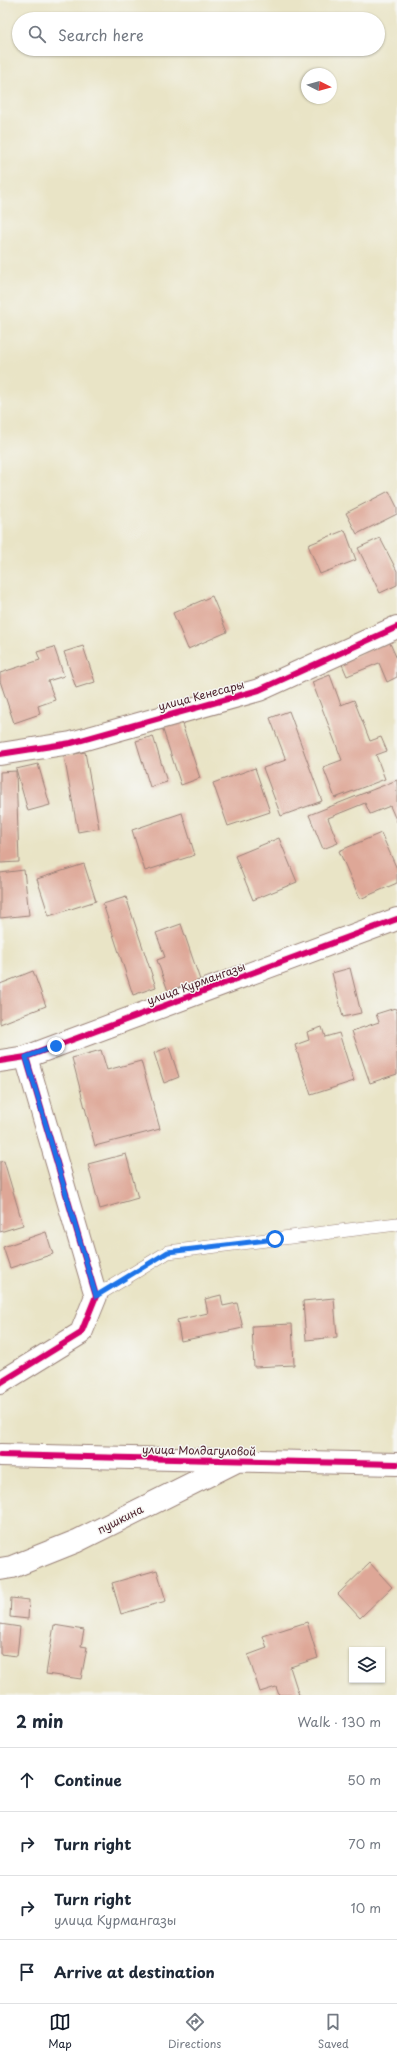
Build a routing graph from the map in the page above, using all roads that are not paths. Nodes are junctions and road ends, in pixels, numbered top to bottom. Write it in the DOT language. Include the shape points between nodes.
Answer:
graph roads {
  1 [pos="397,627"];
  2 [pos="0,754"];
  3 [pos="397,919"];
  4 [pos="26,1057"];
  5 [pos="0,1061"];
  6 [pos="397,1224"];
  7 [pos="96,1296"];
  8 [pos="0,1383"];
  9 [pos="0,1455"];
  10 [pos="237,1461"];
  11 [pos="397,1464"];
  12 [pos="0,1569"];
  1 -- 2 [label="street, улица Кенесары" via="258,690 71,743"];
  3 -- 4 [label="street, улица Курмангазы"];
  4 -- 5 [label="street, улица Курмангазы"];
  4 -- 7 [label="street"];
  6 -- 7 [label="lane" via="168,1252"];
  7 -- 8 [label="street" via="81,1333"];
  9 -- 10 [label="street, улица Молдагуловой"];
  10 -- 11 [label="street, улица Молдагуловой"];
  10 -- 12 [label="street, пушкина" via="77,1541 12,1567"];
}
